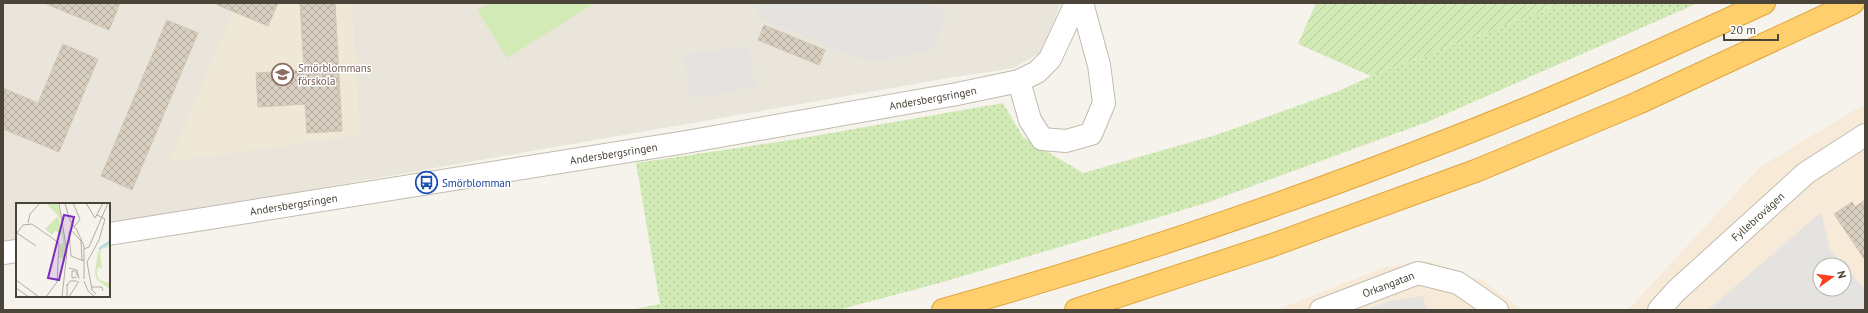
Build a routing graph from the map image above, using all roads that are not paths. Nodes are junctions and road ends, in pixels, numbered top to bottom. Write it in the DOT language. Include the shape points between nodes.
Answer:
graph roads {
  1 [pos="1076,3"];
  2 [pos="1082,3"];
  3 [pos="1764,3"];
  4 [pos="1853,3"];
  5 [pos="1019,81"];
  6 [pos="1865,135"];
  7 [pos="110,234"];
  8 [pos="16,251"];
  9 [pos="3,253"];
  10 [pos="943,310"];
  11 [pos="1076,310"];
  12 [pos="1321,310"];
  13 [pos="1497,310"];
  14 [pos="1659,310"];
  1 -- 5 [label="street, Andersbergsringen" via="1050,59 1037,72"];
  2 -- 5 [label="street" via="1099,65 1104,103 1091,134 1066,141 1042,139 1030,120"];
  3 -- 10 [label="highway" via="1624,67 1426,149 1259,211 1036,284"];
  4 -- 11 [label="highway" via="1638,103 1478,170 1270,246"];
  5 -- 7 [label="street, Andersbergsringen" via="694,140"];
  6 -- 14 [label="street, Fyllebrovägen" via="1806,173 1676,291"];
  8 -- 9 [label="street"];
  12 -- 13 [label="street, Orkangatan" via="1418,273 1458,283"];
}
